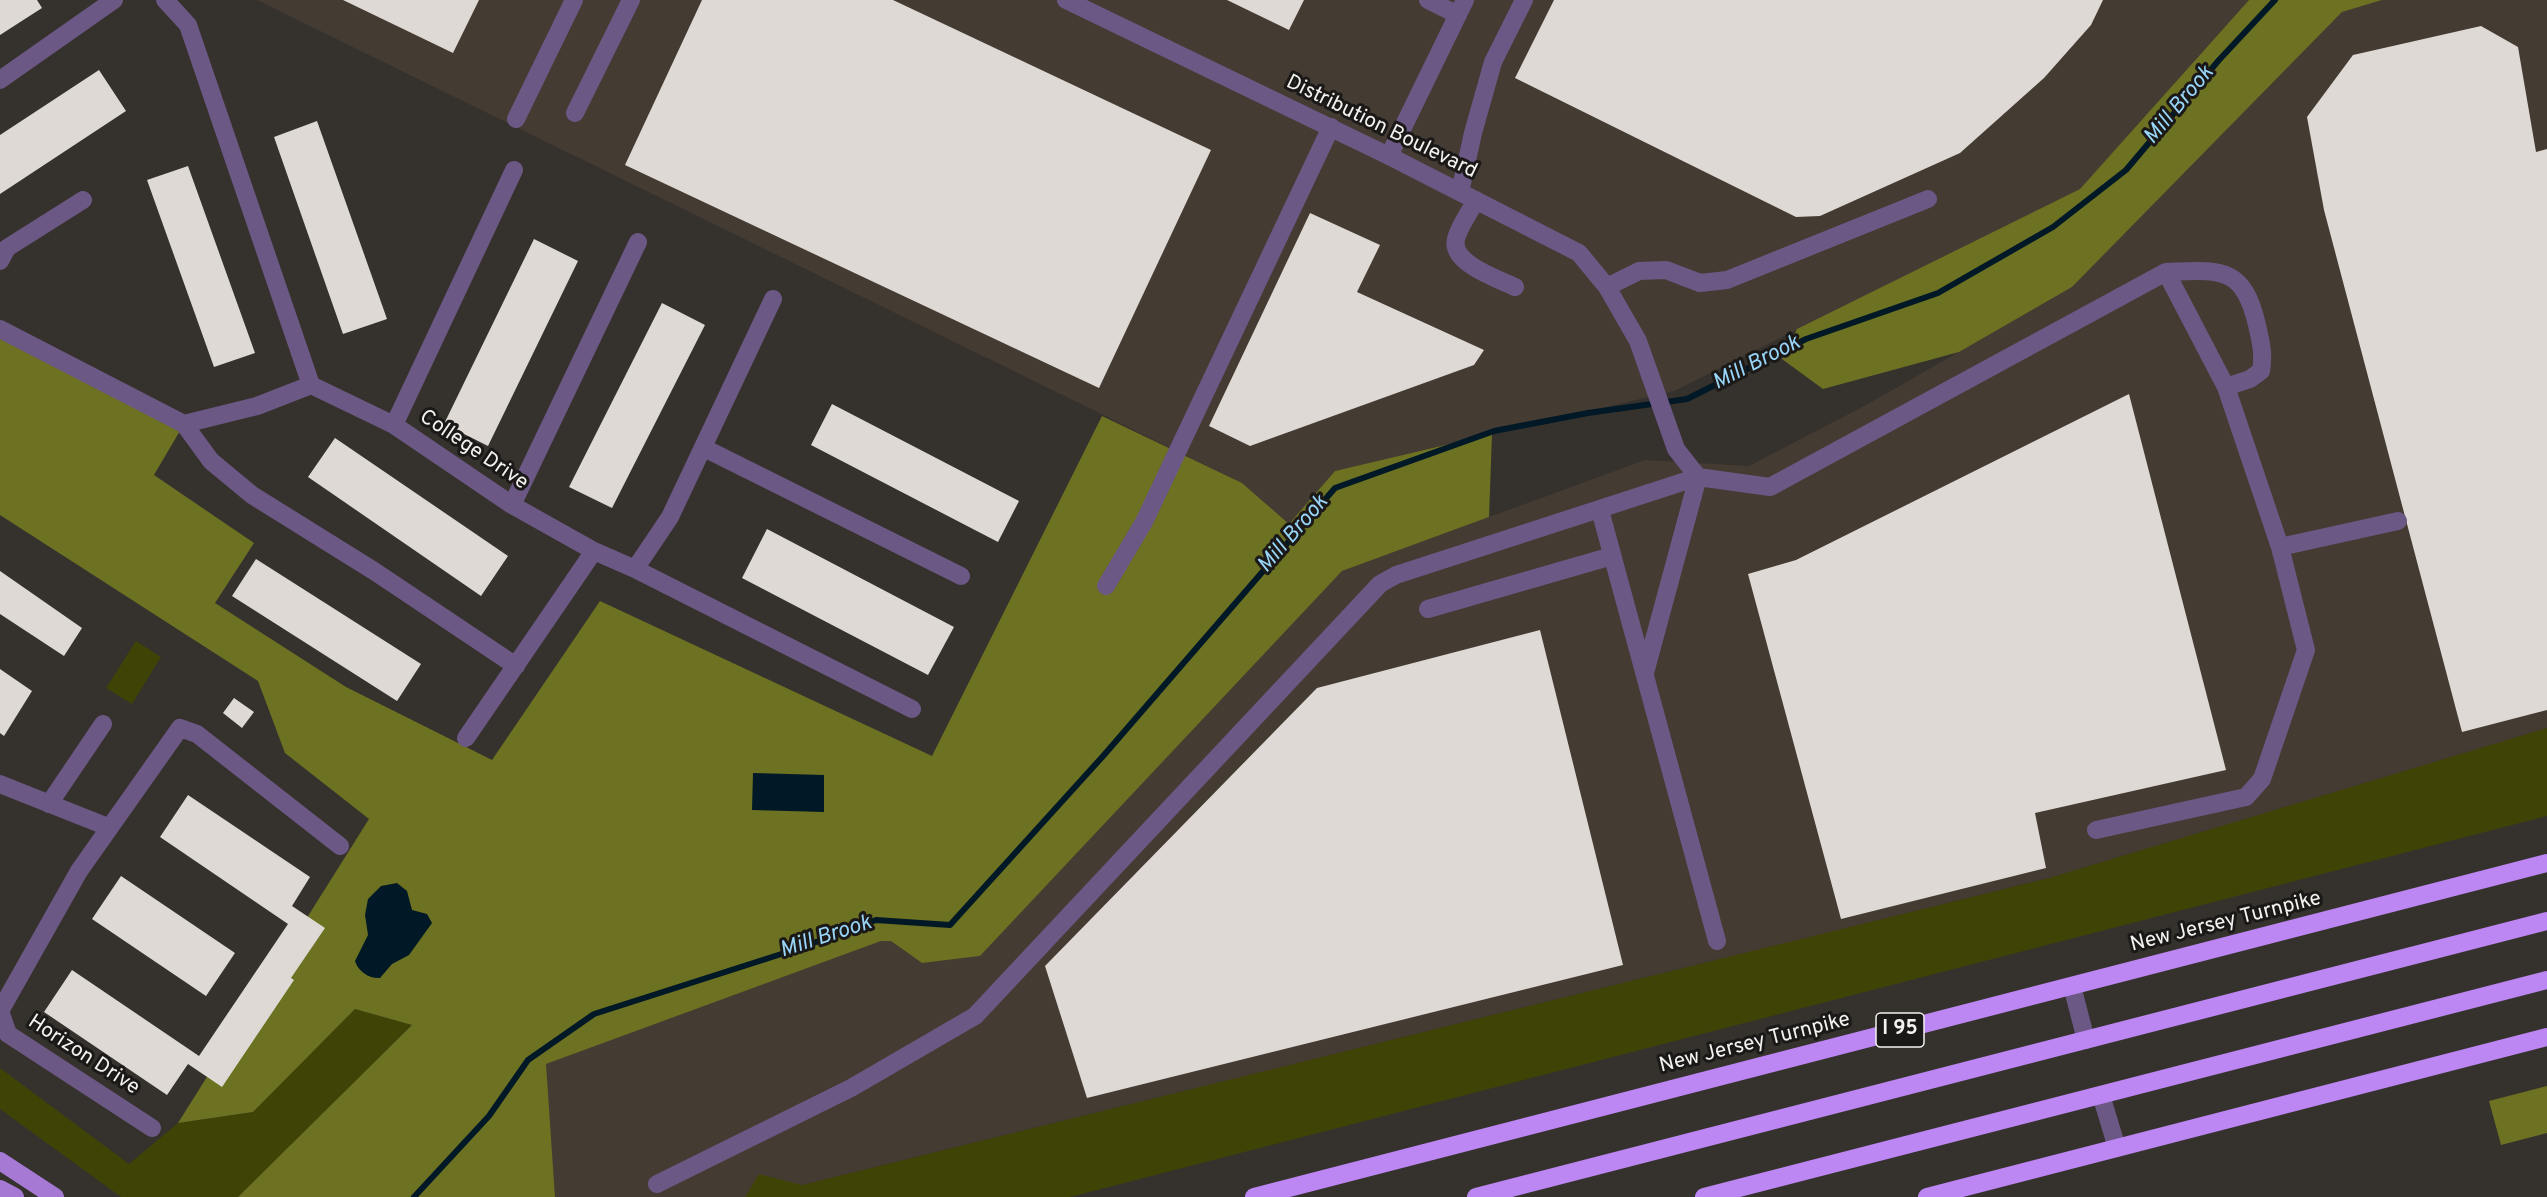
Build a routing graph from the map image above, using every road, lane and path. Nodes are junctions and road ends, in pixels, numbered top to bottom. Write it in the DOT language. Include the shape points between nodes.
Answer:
graph roads {
  1 [pos="114,0"];
  2 [pos="165,0"];
  3 [pos="574,0"];
  4 [pos="631,0"];
  5 [pos="1066,0"];
  6 [pos="1428,0"];
  7 [pos="1524,0"];
  8 [pos="1461,8"];
  9 [pos="0,80"];
  10 [pos="575,113"];
  11 [pos="516,119"];
  12 [pos="1330,127"];
  13 [pos="1389,156"];
  14 [pos="514,170"];
  15 [pos="1468,196"];
  16 [pos="1928,199"];
  17 [pos="83,200"];
  18 [pos="638,242"];
  19 [pos="0,261"];
  20 [pos="2166,272"];
  21 [pos="1515,287"];
  22 [pos="1607,287"];
  23 [pos="773,299"];
  24 [pos="0,329"];
  25 [pos="311,385"];
  26 [pos="2226,387"];
  27 [pos="184,424"];
  28 [pos="394,425"];
  29 [pos="704,448"];
  30 [pos="1698,477"];
  31 [pos="512,505"];
  32 [pos="1600,510"];
  33 [pos="2398,521"];
  34 [pos="2280,548"];
  35 [pos="594,551"];
  36 [pos="1612,556"];
  37 [pos="635,569"];
  38 [pos="961,576"];
  39 [pos="1106,586"];
  40 [pos="1428,609"];
  41 [pos="516,666"];
  42 [pos="1645,675"];
  43 [pos="912,709"];
  44 [pos="103,724"];
  45 [pos="466,738"];
  46 [pos="0,784"];
  47 [pos="49,804"];
  48 [pos="108,827"];
  49 [pos="2096,830"];
  50 [pos="340,846"];
  51 [pos="2547,863"];
  52 [pos="2547,921"];
  53 [pos="1717,941"];
  54 [pos="2547,980"];
  55 [pos="2072,986"];
  56 [pos="2547,1037"];
  57 [pos="2086,1040"];
  58 [pos="2101,1095"];
  59 [pos="152,1128"];
  60 [pos="2117,1148"];
  61 [pos="0,1161"];
  62 [pos="657,1184"];
  63 [pos="0,1189"];
  64 [pos="15,1197"];
  65 [pos="55,1197"];
  66 [pos="1254,1197"];
  67 [pos="1476,1197"];
  68 [pos="1704,1197"];
  69 [pos="1927,1197"];
  1 -- 9 [label="street"];
  2 -- 25 [label="street" via="188,26"];
  3 -- 11 [label="street"];
  4 -- 10 [label="street"];
  5 -- 12 [label="street, Distribution Boulevard"];
  6 -- 8 [label="street"];
  7 -- 15 [label="street" via="1493,62 1473,133"];
  8 -- 13 [label="street"];
  12 -- 13 [label="street, Distribution Boulevard"];
  12 -- 39 [label="street" via="1144,522"];
  13 -- 15 [label="street, Distribution Boulevard"];
  14 -- 28 [label="street"];
  15 -- 21 [label="street" via="1455,240 1458,251 1467,264"];
  15 -- 22 [label="street, Distribution Boulevard" via="1579,253"];
  16 -- 22 [label="street" via="1727,280 1700,283 1666,270 1639,271"];
  17 -- 19 [label="street" via="7,249"];
  18 -- 31 [label="street"];
  20 -- 26 [label="street"];
  20 -- 26 [label="street" via="2216,270 2239,282 2251,300 2264,356 2261,371"];
  20 -- 30 [label="street" via="1770,487"];
  22 -- 30 [label="street, Distribution Boulevard" via="1638,341 1676,448"];
  23 -- 29 [label="street"];
  24 -- 27 [label="street"];
  25 -- 27 [label="street" via="257,406"];
  25 -- 28 [label="street, College Drive"];
  26 -- 34 [label="street"];
  27 -- 41 [label="street" via="211,460 252,495"];
  28 -- 31 [label="street, College Drive"];
  29 -- 37 [label="street" via="670,517"];
  29 -- 38 [label="street"];
  30 -- 32 [label="street"];
  30 -- 42 [label="street"];
  31 -- 35 [label="street, College Drive"];
  32 -- 36 [label="street"];
  32 -- 62 [label="street" via="1396,575 1380,584 975,1016 851,1088"];
  33 -- 34 [label="street"];
  34 -- 49 [label="street" via="2306,650 2262,779 2246,797"];
  35 -- 37 [label="street, College Drive"];
  35 -- 41 [label="street"];
  36 -- 40 [label="street"];
  36 -- 42 [label="street"];
  37 -- 43 [label="street, College Drive"];
  41 -- 45 [label="street"];
  42 -- 53 [label="street"];
  44 -- 47 [label="street"];
  46 -- 47 [label="street"];
  47 -- 48 [label="street"];
  48 -- 50 [label="street, Horizon Drive" via="180,728 197,734"];
  48 -- 59 [label="street, Horizon Drive" via="0,1011 8,1034"];
  51 -- 55 [label="highway, New Jersey Turnpike / I 95"];
  52 -- 57 [label="highway"];
  54 -- 58 [label="highway"];
  55 -- 57 [label="street"];
  55 -- 66 [label="highway, New Jersey Turnpike / I 95"];
  56 -- 60 [label="highway"];
  57 -- 67 [label="highway"];
  58 -- 60 [label="street"];
  58 -- 68 [label="highway"];
  60 -- 69 [label="highway"];
  61 -- 65 [label="main road"];
  63 -- 64 [label="main road"];
}
